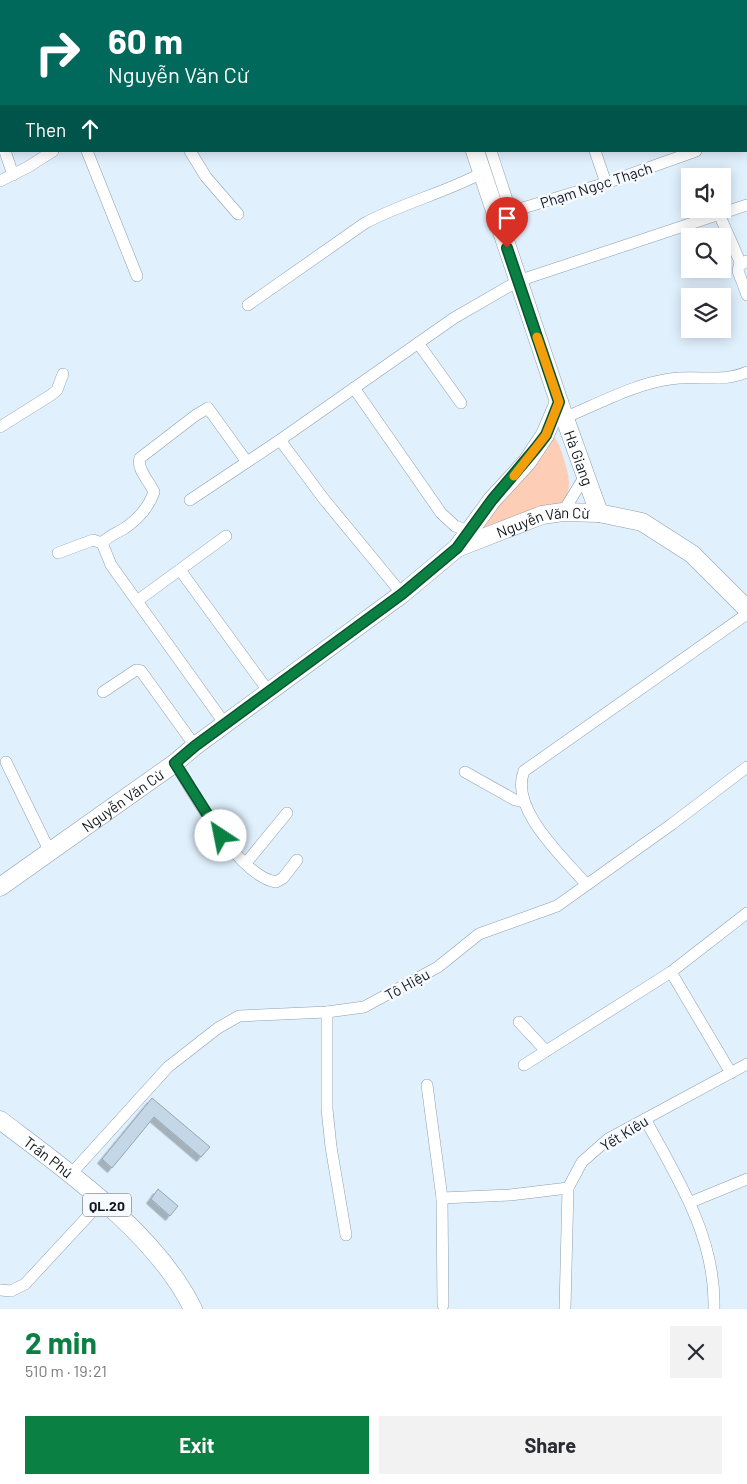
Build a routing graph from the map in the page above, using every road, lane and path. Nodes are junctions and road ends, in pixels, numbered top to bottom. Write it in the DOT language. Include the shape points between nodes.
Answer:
graph roads {
  1 [pos="6,152"];
  2 [pos="51,152"];
  3 [pos="87,152"];
  4 [pos="191,152"];
  5 [pos="475,152"];
  6 [pos="491,152"];
  7 [pos="595,152"];
  8 [pos="693,152"];
  9 [pos="482,173"];
  10 [pos="13,175"];
  11 [pos="0,181"];
  12 [pos="606,183"];
  13 [pos="747,205"];
  14 [pos="731,210"];
  15 [pos="238,214"];
  16 [pos="503,214"];
  17 [pos="707,218"];
  18 [pos="721,218"];
  19 [pos="744,262"];
  20 [pos="137,276"];
  21 [pos="518,281"];
  22 [pos="747,295"];
  23 [pos="248,305"];
  24 [pos="418,343"];
  25 [pos="747,372"];
  26 [pos="62,374"];
  27 [pos="354,388"];
  28 [pos="461,403"];
  29 [pos="561,410"];
  30 [pos="0,427"];
  31 [pos="280,440"];
  32 [pos="247,462"];
  33 [pos="585,476"];
  34 [pos="190,500"];
  35 [pos="564,512"];
  36 [pos="599,512"];
  37 [pos="468,531"];
  38 [pos="226,536"];
  39 [pos="102,543"];
  40 [pos="457,548"];
  41 [pos="58,553"];
  42 [pos="180,570"];
  43 [pos="402,594"];
  44 [pos="137,601"];
  45 [pos="747,609"];
  46 [pos="747,614"];
  47 [pos="103,692"];
  48 [pos="269,692"];
  49 [pos="225,724"];
  50 [pos="195,746"];
  51 [pos="6,762"];
  52 [pos="175,763"];
  53 [pos="747,767"];
  54 [pos="465,772"];
  55 [pos="524,802"];
  56 [pos="287,813"];
  57 [pos="50,852"];
  58 [pos="297,860"];
  59 [pos="246,863"];
  60 [pos="586,884"];
  61 [pos="0,887"];
  62 [pos="747,913"];
  63 [pos="671,972"];
  64 [pos="327,1012"];
  65 [pos="519,1022"];
  66 [pos="546,1051"];
  67 [pos="747,1064"];
  68 [pos="524,1065"];
  69 [pos="731,1073"];
  70 [pos="427,1084"];
  71 [pos="0,1120"];
  72 [pos="645,1120"];
  73 [pos="71,1174"];
  74 [pos="747,1179"];
  75 [pos="568,1188"];
  76 [pos="442,1198"];
  77 [pos="102,1201"];
  78 [pos="691,1202"];
  79 [pos="346,1235"];
  80 [pos="0,1290"];
  81 [pos="443,1306"];
  82 [pos="193,1309"];
  83 [pos="565,1309"];
  84 [pos="714,1309"];
  1 -- 10 [label="street"];
  2 -- 10 [label="street"];
  3 -- 20 [label="street"];
  4 -- 15 [label="street" via="206,177"];
  5 -- 9 [label="highway, Hà Giang"];
  6 -- 16 [label="street, Hà Giang"];
  7 -- 12 [label="street"];
  8 -- 12 [label="street, Phạm Ngọc Thạch"];
  9 -- 16 [label="highway, Hà Giang"];
  9 -- 23 [label="street" via="456,187 385,212 365,223"];
  10 -- 11 [label="street"];
  12 -- 16 [label="street, Phạm Ngọc Thạch"];
  13 -- 14 [label="street"];
  16 -- 21 [label="highway, Hà Giang"];
  17 -- 21 [label="street"];
  18 -- 19 [label="street"];
  19 -- 22 [label="street" via="738,271"];
  21 -- 24 [label="street"];
  21 -- 29 [label="highway, Hà Giang"];
  24 -- 27 [label="street"];
  24 -- 28 [label="street"];
  25 -- 29 [label="street" via="723,379 672,378"];
  26 -- 30 [label="street" via="57,390"];
  27 -- 31 [label="street"];
  27 -- 37 [label="street" via="441,513 455,526"];
  29 -- 33 [label="highway, Hà Giang"];
  29 -- 37 [label="highway, Hà Giang" via="532,455"];
  31 -- 32 [label="street"];
  31 -- 43 [label="street"];
  32 -- 34 [label="street"];
  32 -- 39 [label="street" via="208,408 140,458 138,462 142,473 154,492 148,508"];
  33 -- 35 [label="street"];
  33 -- 36 [label="highway, Hà Giang"];
  35 -- 36 [label="highway, Nguyễn Văn Cừ"];
  35 -- 40 [label="highway, Nguyễn Văn Cừ" via="542,514"];
  36 -- 45 [label="highway, Nguyễn Văn Cừ" via="642,522 692,554"];
  37 -- 40 [label="highway, Hà Giang"];
  38 -- 42 [label="street"];
  39 -- 41 [label="street" via="94,540"];
  39 -- 44 [label="street" via="111,566"];
  40 -- 43 [label="highway, Nguyễn Văn Cừ"];
  42 -- 44 [label="street"];
  42 -- 48 [label="street"];
  43 -- 48 [label="highway, Nguyễn Văn Cừ"];
  44 -- 49 [label="street"];
  46 -- 55 [label="street" via="527,767 521,783"];
  47 -- 50 [label="street" via="136,670 140,671"];
  48 -- 49 [label="highway, Nguyễn Văn Cừ"];
  49 -- 50 [label="highway, Nguyễn Văn Cừ"];
  50 -- 52 [label="highway, Nguyễn Văn Cừ"];
  51 -- 57 [label="street"];
  52 -- 57 [label="highway, Nguyễn Văn Cừ"];
  52 -- 59 [label="street" via="216,829"];
  53 -- 60 [label="street, Tô Hiệu"];
  54 -- 55 [label="street"];
  55 -- 60 [label="street" via="530,819"];
  56 -- 59 [label="street"];
  57 -- 61 [label="highway, Nguyễn Văn Cừ"];
  58 -- 59 [label="street" via="276,882 265,878"];
  60 -- 64 [label="street, Tô Hiệu" via="557,906 479,934 438,967 391,994 364,1007"];
  62 -- 63 [label="street"];
  63 -- 66 [label="street"];
  63 -- 69 [label="street"];
  64 -- 73 [label="street, Tô Hiệu" via="239,1016 218,1028 168,1067"];
  64 -- 79 [label="street" via="327,1109"];
  65 -- 66 [label="street"];
  66 -- 68 [label="street"];
  67 -- 69 [label="street, Yết Kiêu"];
  69 -- 72 [label="street, Yết Kiêu"];
  70 -- 76 [label="street"];
  71 -- 73 [label="highway, Trần Phú / QL.20"];
  72 -- 75 [label="street, Yết Kiêu" via="608,1139 582,1162"];
  72 -- 78 [label="street"];
  73 -- 77 [label="highway, Trần Phú / QL.20"];
  74 -- 78 [label="street"];
  75 -- 76 [label="street"];
  75 -- 83 [label="street, Yết Kiêu"];
  76 -- 81 [label="street"];
  77 -- 80 [label="street" via="24,1284 10,1291"];
  77 -- 82 [label="highway, Trần Phú / QL.20" via="134,1230 184,1291"];
  78 -- 84 [label="street" via="706,1250"];
}
